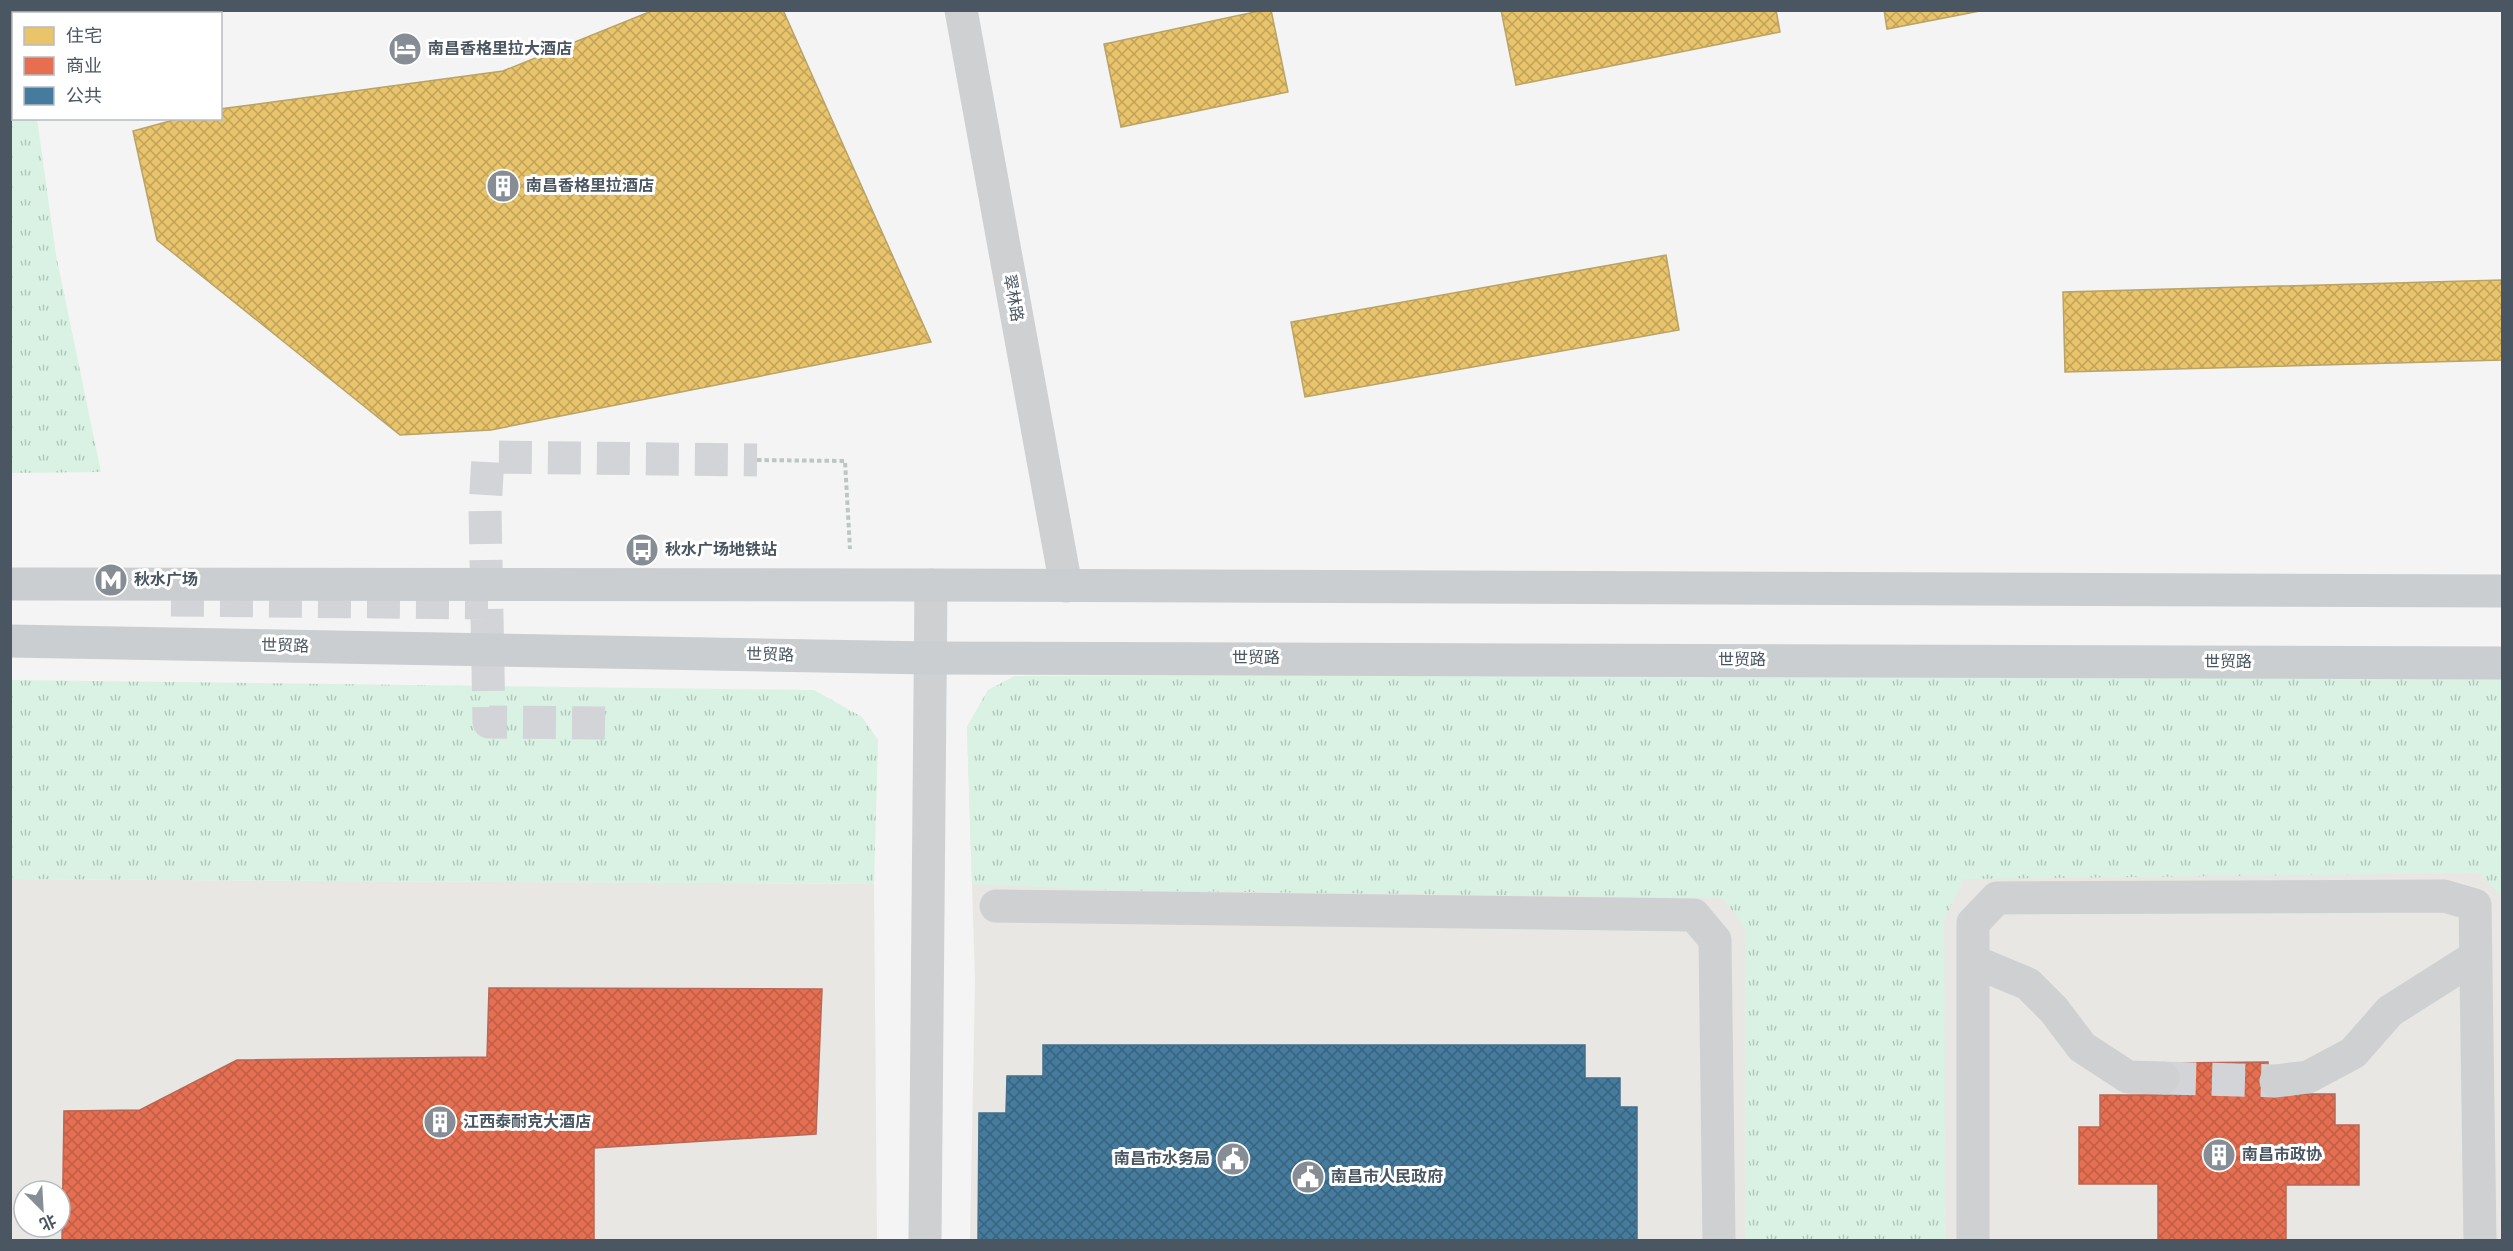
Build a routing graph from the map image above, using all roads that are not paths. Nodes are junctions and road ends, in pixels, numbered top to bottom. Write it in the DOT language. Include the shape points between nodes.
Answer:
graph roads {
  1 [pos="961,10"];
  2 [pos="10,584"];
  3 [pos="931,585"];
  4 [pos="1066,586"];
  5 [pos="2498,588"];
  6 [pos="10,641"];
  7 [pos="930,658"];
  8 [pos="2500,664"];
  9 [pos="996,906"];
  10 [pos="2475,957"];
  11 [pos="1973,961"];
  12 [pos="2163,1078"];
  13 [pos="2276,1081"];
  14 [pos="925,1240"];
  15 [pos="1719,1240"];
  16 [pos="1973,1240"];
  17 [pos="2480,1240"];
  1 -- 4 [label="street, 翠林路"];
  2 -- 3 [label="main road"];
  3 -- 4 [label="main road"];
  3 -- 7 [label="street"];
  4 -- 5 [label="main road"];
  6 -- 7 [label="main road, 世贸路"];
  7 -- 8 [label="main road, 世贸路"];
  7 -- 14 [label="street"];
  9 -- 15 [label="street" via="1695,915 1715,940"];
  10 -- 11 [label="street" via="2475,905 2444,896 1997,898 1973,923"];
  10 -- 13 [label="street" via="2390,1011 2353,1053 2308,1077"];
  10 -- 17 [label="street"];
  11 -- 12 [label="street" via="2028,984 2082,1047 2128,1077"];
  11 -- 16 [label="street"];
}
